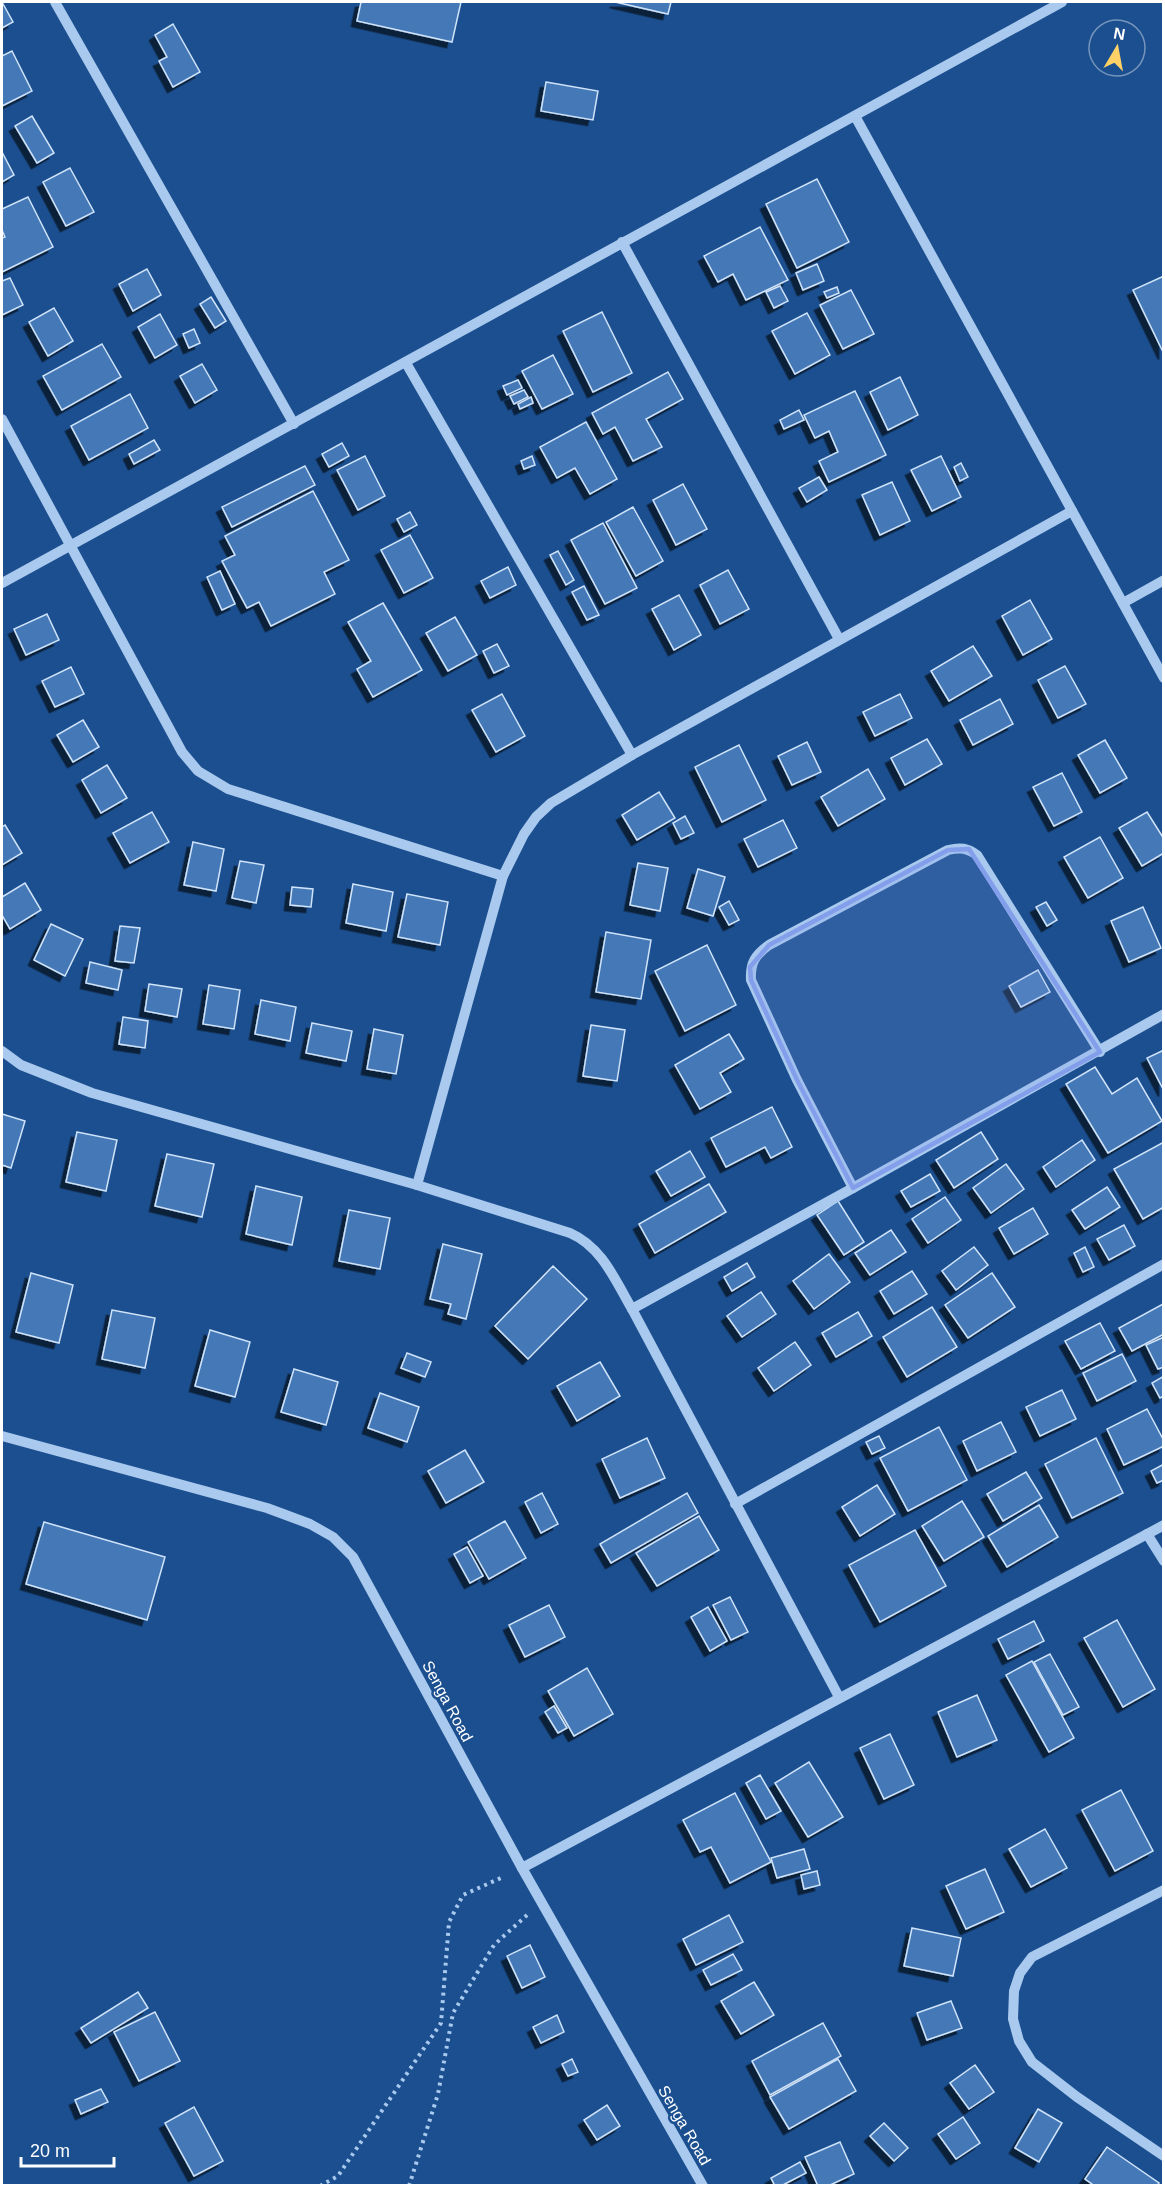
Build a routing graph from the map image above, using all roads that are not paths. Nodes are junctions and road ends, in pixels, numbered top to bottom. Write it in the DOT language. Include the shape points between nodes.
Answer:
graph roads {
  1 [pos="55,2"];
  2 [pos="1062,2"];
  3 [pos="855,116"];
  4 [pos="622,242"];
  5 [pos="406,363"];
  6 [pos="2,419"];
  7 [pos="294,424"];
  8 [pos="1072,511"];
  9 [pos="71,546"];
  10 [pos="1164,580"];
  11 [pos="2,583"];
  12 [pos="1123,603"];
  13 [pos="839,639"];
  14 [pos="1164,678"];
  15 [pos="632,755"];
  16 [pos="503,876"];
  17 [pos="1164,1014"];
  18 [pos="2,1051"];
  19 [pos="1100,1052"];
  20 [pos="417,1185"];
  21 [pos="853,1188"];
  22 [pos="1164,1264"];
  23 [pos="632,1309"];
  24 [pos="2,1436"];
  25 [pos="735,1504"];
  26 [pos="1164,1525"];
  27 [pos="1147,1534"];
  28 [pos="1164,1561"];
  29 [pos="838,1697"];
  30 [pos="522,1868"];
  31 [pos="1164,1890"];
  32 [pos="1164,2156"];
  33 [pos="703,2186"];
  1 -- 7 [label="street"];
  2 -- 3 [label="street"];
  3 -- 4 [label="street"];
  3 -- 8 [label="street"];
  4 -- 5 [label="street"];
  4 -- 13 [label="street"];
  5 -- 7 [label="street"];
  5 -- 15 [label="street"];
  6 -- 9 [label="street"];
  7 -- 9 [label="street"];
  8 -- 12 [label="street"];
  8 -- 13 [label="street"];
  9 -- 11 [label="street"];
  9 -- 16 [label="street" via="182,752 198,771 238,793"];
  10 -- 12 [label="street"];
  12 -- 14 [label="street"];
  13 -- 15 [label="street"];
  15 -- 16 [label="street" via="551,803 536,817"];
  16 -- 20 [label="street"];
  17 -- 19 [label="street"];
  18 -- 20 [label="street" via="21,1065 93,1093"];
  19 -- 21 [label="street"];
  19 -- 21 [label="street" via="977,855 969,849 948,850 769,945 750,966 751,980"];
  20 -- 23 [label="street" via="589,1243"];
  21 -- 23 [label="street"];
  22 -- 25 [label="street"];
  23 -- 25 [label="street"];
  24 -- 30 [label="street, Senga Road" via="267,1508 333,1537 352,1557"];
  25 -- 29 [label="street"];
  26 -- 27 [label="street"];
  27 -- 28 [label="street"];
  27 -- 29 [label="street"];
  29 -- 30 [label="street"];
  30 -- 33 [label="street, Senga Road"];
  31 -- 32 [label="street" via="1032,1957 1020,1973 1014,1991 1013,2019 1019,2041 1032,2062"];
}
